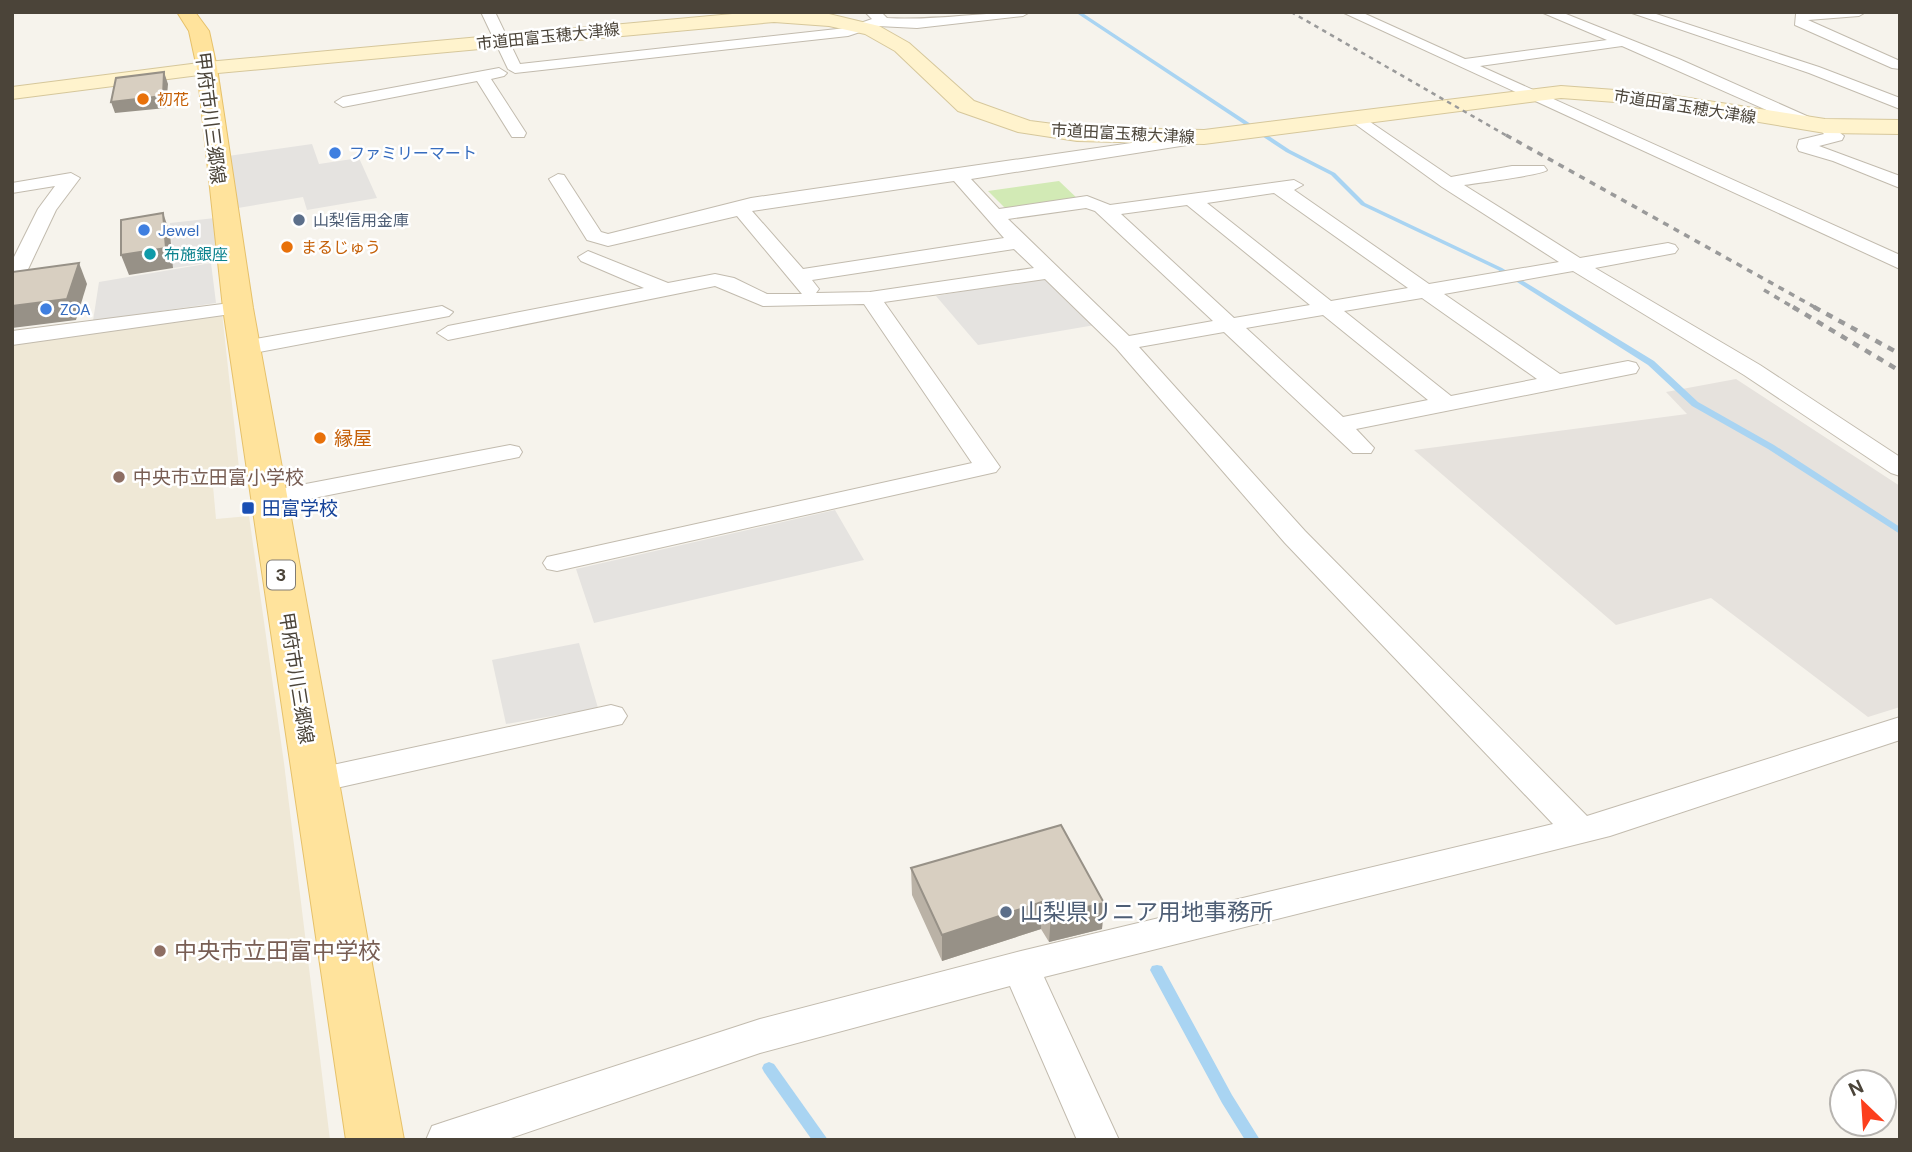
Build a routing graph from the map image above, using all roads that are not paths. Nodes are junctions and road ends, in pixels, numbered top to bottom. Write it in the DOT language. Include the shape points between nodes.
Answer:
graph roads {
  1 [pos="186,12"];
  2 [pos="488,12"];
  3 [pos="1023,12"];
  4 [pos="1349,12"];
  5 [pos="1548,12"];
  6 [pos="1859,12"];
  7 [pos="1629,18"];
  8 [pos="871,21"];
  9 [pos="1584,27"];
  10 [pos="502,41"];
  11 [pos="1623,42"];
  12 [pos="1462,64"];
  13 [pos="1898,65"];
  14 [pos="207,68"];
  15 [pos="515,69"];
  16 [pos="1814,70"];
  17 [pos="481,76"];
  18 [pos="12,93"];
  19 [pos="1529,96"];
  20 [pos="343,102"];
  21 [pos="1900,104"];
  22 [pos="1357,118"];
  23 [pos="1815,125"];
  24 [pos="1900,127"];
  25 [pos="517,133"];
  26 [pos="1204,137"];
  27 [pos="1538,170"];
  28 [pos="958,175"];
  29 [pos="558,180"];
  30 [pos="1448,183"];
  31 [pos="1900,183"];
  32 [pos="12,188"];
  33 [pos="1191,200"];
  34 [pos="741,209"];
  35 [pos="1106,211"];
  36 [pos="993,216"];
  37 [pos="1018,242"];
  38 [pos="1668,249"];
  39 [pos="588,257"];
  40 [pos="1900,263"];
  41 [pos="1575,264"];
  42 [pos="1050,272"];
  43 [pos="798,276"];
  44 [pos="12,282"];
  45 [pos="667,290"];
  46 [pos="1427,290"];
  47 [pos="870,298"];
  48 [pos="818,299"];
  49 [pos="1327,307"];
  50 [pos="238,308"];
  51 [pos="1229,325"];
  52 [pos="12,338"];
  53 [pos="1125,343"];
  54 [pos="244,348"];
  55 [pos="1628,368"];
  56 [pos="1556,382"];
  57 [pos="1447,404"];
  58 [pos="1339,425"];
  59 [pos="1362,448"];
  60 [pos="510,452"];
  61 [pos="1900,468"];
  62 [pos="269,499"];
  63 [pos="558,564"];
  64 [pos="611,716"];
  65 [pos="1895,735"];
  66 [pos="314,781"];
  67 [pos="1580,830"];
  68 [pos="1021,967"];
  69 [pos="375,1140"];
  70 [pos="447,1140"];
  71 [pos="1098,1140"];
  1 -- 14 [label="main road, 甲府市川三郷線 / 3" via="199,31"];
  2 -- 10 [label="street"];
  3 -- 8 [label="street" via="917,24"];
  4 -- 12 [label="street"];
  5 -- 9 [label="street"];
  6 -- 13 [label="street" via="1801,17 1800,22"];
  7 -- 9 [label="street"];
  7 -- 16 [label="street"];
  8 -- 10 [label="street, 市道田富玉穂大津線" via="740,17"];
  8 -- 15 [label="street"];
  8 -- 26 [label="street, 市道田富玉穂大津線" via="966,106 1026,127 1130,137"];
  9 -- 11 [label="street"];
  10 -- 14 [label="street, 市道田富玉穂大津線"];
  10 -- 15 [label="street"];
  11 -- 12 [label="street"];
  11 -- 23 [label="street"];
  12 -- 19 [label="street"];
  13 -- 16 [label="street"];
  14 -- 18 [label="street, 市道田富玉穂大津線"];
  14 -- 50 [label="main road, 甲府市川三郷線 / 3"];
  15 -- 17 [label="street"];
  16 -- 21 [label="street"];
  17 -- 20 [label="street"];
  17 -- 25 [label="street"];
  19 -- 22 [label="street, 市道田富玉穂大津線"];
  19 -- 23 [label="street, 市道田富玉穂大津線" via="1561,92 1624,95"];
  19 -- 40 [label="street"];
  22 -- 26 [label="street, 市道田富玉穂大津線"];
  22 -- 30 [label="street"];
  23 -- 24 [label="street, 市道田富玉穂大津線"];
  23 -- 31 [label="street" via="1836,136 1805,147 1839,156"];
  26 -- 28 [label="street"];
  27 -- 30 [label="street"];
  28 -- 34 [label="street"];
  28 -- 36 [label="street"];
  29 -- 34 [label="street" via="594,236 608,240"];
  30 -- 41 [label="street"];
  32 -- 44 [label="street" via="71,178 47,209"];
  33 -- 35 [label="street"];
  33 -- 46 [label="street" via="1287,186"];
  33 -- 49 [label="street"];
  34 -- 43 [label="street"];
  35 -- 36 [label="street" via="1087,202"];
  35 -- 51 [label="street"];
  36 -- 37 [label="street"];
  37 -- 42 [label="street"];
  37 -- 43 [label="street"];
  38 -- 41 [label="street"];
  39 -- 45 [label="street"];
  41 -- 46 [label="street"];
  41 -- 61 [label="street" via="1752,370"];
  42 -- 47 [label="street"];
  42 -- 53 [label="street"];
  43 -- 48 [label="street"];
  45 -- 48 [label="street" via="715,280 763,300"];
  45 -- 54 [label="street"];
  46 -- 49 [label="street"];
  46 -- 56 [label="street"];
  47 -- 48 [label="street"];
  47 -- 63 [label="street" via="987,467"];
  49 -- 51 [label="street"];
  49 -- 57 [label="street"];
  50 -- 52 [label="street"];
  50 -- 54 [label="main road, 甲府市川三郷線 / 3"];
  51 -- 53 [label="street"];
  51 -- 58 [label="street"];
  53 -- 67 [label="street" via="1294,537"];
  54 -- 62 [label="main road, 甲府市川三郷線 / 3"];
  55 -- 56 [label="street"];
  56 -- 57 [label="street"];
  57 -- 58 [label="street"];
  58 -- 59 [label="street"];
  60 -- 62 [label="street"];
  62 -- 66 [label="main road, 甲府市川三郷線 / 3"];
  64 -- 66 [label="street"];
  65 -- 67 [label="street"];
  66 -- 69 [label="main road, 甲府市川三郷線 / 3"];
  67 -- 68 [label="street"];
  68 -- 70 [label="street" via="760,1036"];
  68 -- 71 [label="street"];
}
